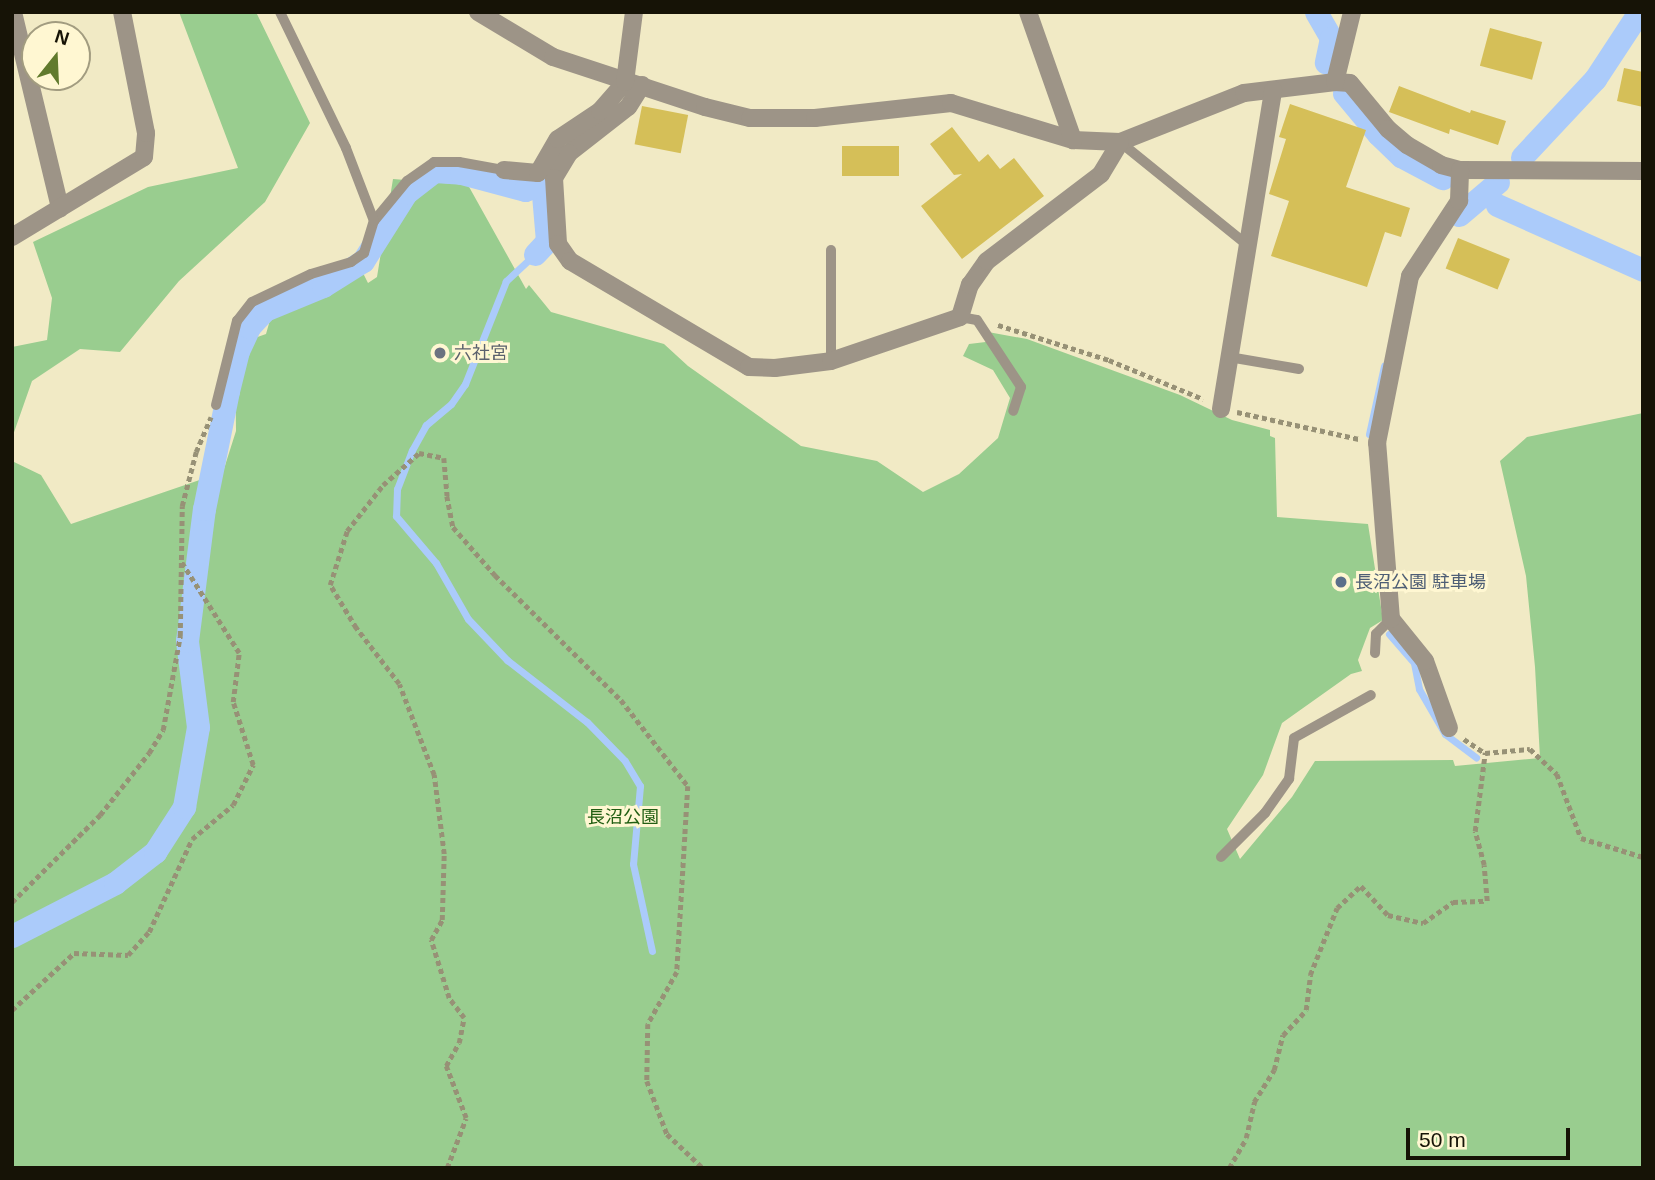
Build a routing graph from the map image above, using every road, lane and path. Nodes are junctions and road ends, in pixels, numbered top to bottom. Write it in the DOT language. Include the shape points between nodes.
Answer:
graph roads {
  1 [pos="13,12"];
  2 [pos="122,12"];
  3 [pos="280,12"];
  4 [pos="478,12"];
  5 [pos="634,12"];
  6 [pos="1028,12"];
  7 [pos="1352,12"];
  8 [pos="1335,82"];
  9 [pos="633,83"];
  10 [pos="1273,90"];
  11 [pos="1073,140"];
  12 [pos="1121,142"];
  13 [pos="504,170"];
  14 [pos="1460,170"];
  15 [pos="1643,171"];
  16 [pos="60,208"];
  17 [pos="374,221"];
  18 [pos="12,237"];
  19 [pos="1247,245"];
  20 [pos="831,250"];
  21 [pos="969,319"];
  22 [pos="1229,357"];
  23 [pos="831,361"];
  24 [pos="1299,369"];
  25 [pos="216,405"];
  26 [pos="1221,409"];
  27 [pos="1013,411"];
  28 [pos="1377,443"];
  29 [pos="180,560"];
  30 [pos="1391,619"];
  31 [pos="1375,653"];
  32 [pos="1371,695"];
  33 [pos="1449,728"];
  34 [pos="1485,753"];
  35 [pos="1221,857"];
  36 [pos="1643,857"];
  37 [pos="12,902"];
  38 [pos="12,1010"];
  39 [pos="447,1168"];
  40 [pos="703,1168"];
  41 [pos="1228,1168"];
  1 -- 16 [label="street"];
  2 -- 16 [label="street" via="146,132 144,157"];
  3 -- 17 [label="lane"];
  4 -- 9 [label="street" via="553,57"];
  5 -- 9 [label="street"];
  6 -- 11 [label="street"];
  7 -- 8 [label="street"];
  8 -- 10 [label="street"];
  8 -- 14 [label="street" via="1350,83 1407,145 1441,165"];
  9 -- 11 [label="street" via="750,118 815,118 951,103"];
  9 -- 13 [label="street" via="558,139 538,173"];
  9 -- 23 [label="street" via="628,107 569,153 554,178 558,244 570,261 749,367"];
  10 -- 12 [label="street" via="1209,104"];
  10 -- 19 [label="street"];
  11 -- 12 [label="street"];
  12 -- 19 [label="lane"];
  12 -- 21 [label="street" via="1101,174 986,261 970,285"];
  13 -- 17 [label="lane" via="434,162 407,181"];
  14 -- 15 [label="street"];
  14 -- 28 [label="street" via="1459,201 1410,276"];
  16 -- 18 [label="street"];
  17 -- 25 [label="lane" via="363,253 351,262 252,302 237,321"];
  19 -- 22 [label="street"];
  20 -- 23 [label="lane"];
  21 -- 23 [label="street"];
  21 -- 26 [label="path" via="1016,328 1120,363"];
  21 -- 27 [label="lane" via="1021,387"];
  22 -- 24 [label="lane"];
  22 -- 26 [label="street"];
  25 -- 29 [label="path" via="196,452 182,506"];
  26 -- 28 [label="path"];
  28 -- 30 [label="street"];
  29 -- 37 [label="path" via="180,636 163,730 100,816"];
  29 -- 38 [label="path" via="239,653 233,702 253,765 233,805 192,839 149,932 128,955 74,953"];
  30 -- 31 [label="lane" via="1377,634"];
  30 -- 33 [label="street" via="1425,661"];
  32 -- 35 [label="lane" via="1294,738 1289,779 1265,813"];
  33 -- 34 [label="path"];
  34 -- 36 [label="path" via="1530,749 1557,774 1580,838"];
  34 -- 41 [label="path" via="1475,831 1487,901 1453,902 1423,923 1388,915 1361,887 1337,908 1310,975 1306,1010 1283,1035 1274,1070 1254,1102 1246,1138"];
  39 -- 40 [label="path" via="466,1118 446,1066 460,1043 464,1018 449,998 431,940 442,919 444,854 434,775 399,684 356,628 330,584 346,531 383,485 419,453 444,458 453,527 621,700 688,786 677,972 648,1024 647,1082 667,1134"];
}
